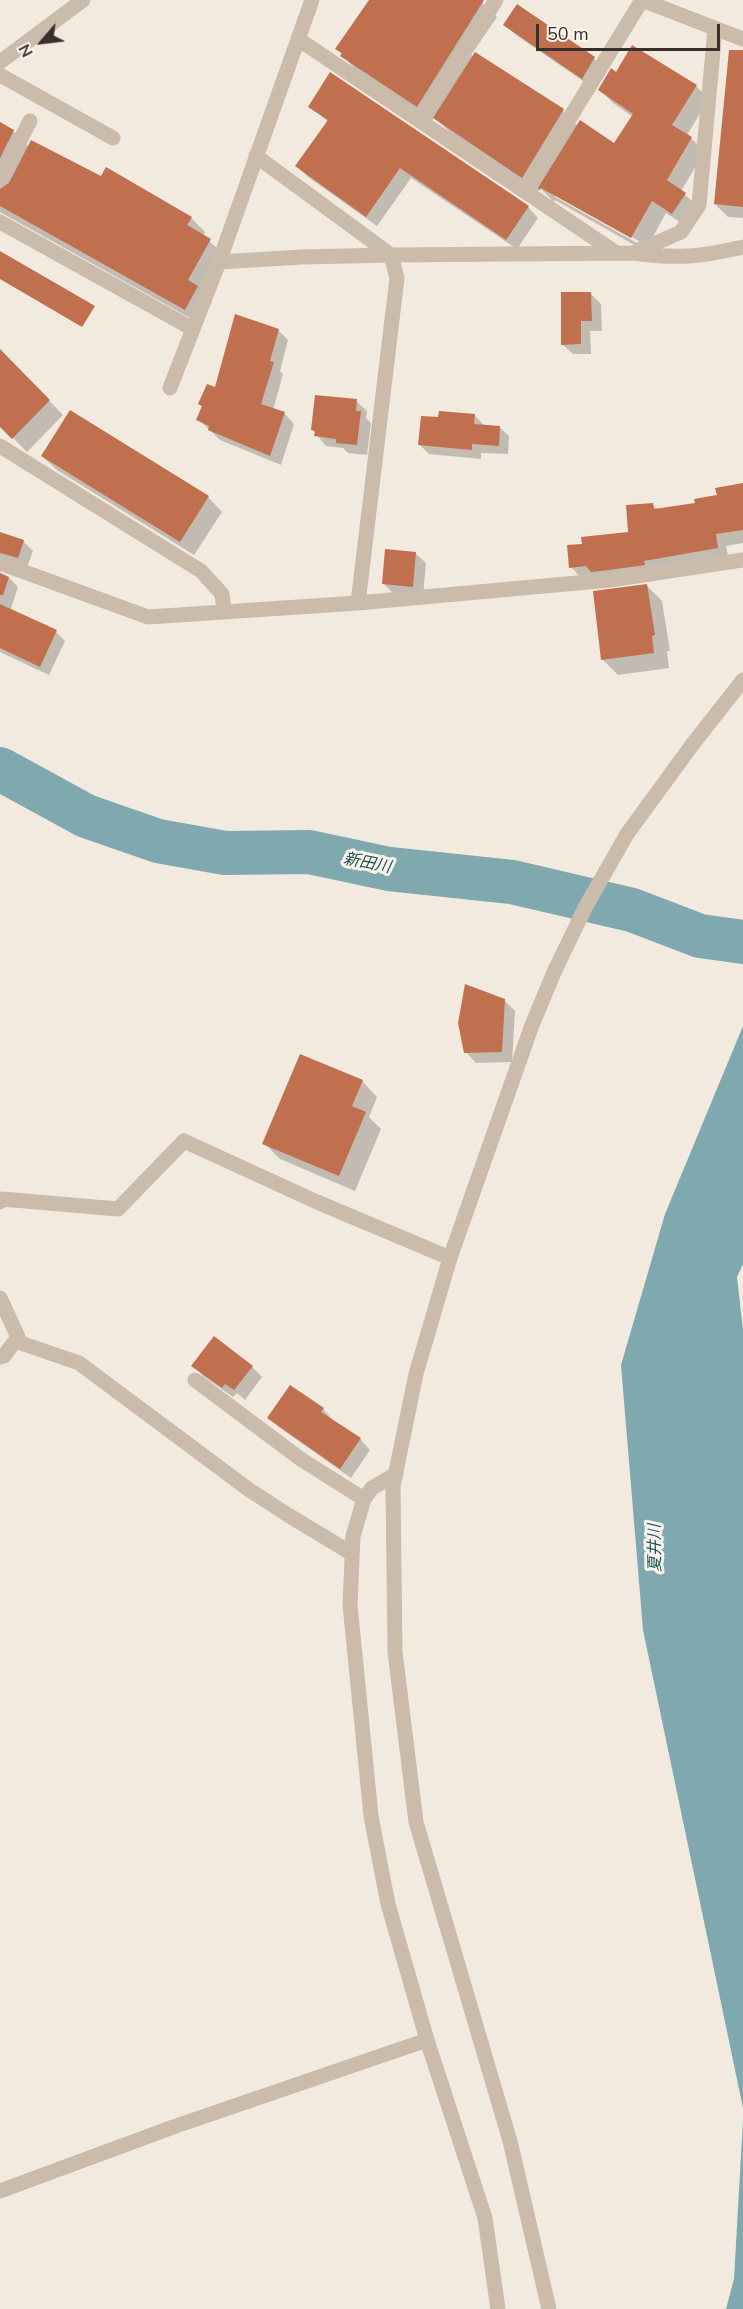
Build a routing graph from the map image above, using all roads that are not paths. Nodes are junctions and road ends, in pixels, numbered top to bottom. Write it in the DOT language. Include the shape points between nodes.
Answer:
graph roads {
  1 [pos="83,0"];
  2 [pos="312,0"];
  3 [pos="496,0"];
  4 [pos="642,0"];
  5 [pos="715,29"];
  6 [pos="742,36"];
  7 [pos="298,39"];
  8 [pos="0,62"];
  9 [pos="0,75"];
  10 [pos="30,121"];
  11 [pos="420,121"];
  12 [pos="113,138"];
  13 [pos="256,156"];
  14 [pos="0,179"];
  15 [pos="525,191"];
  16 [pos="0,222"];
  17 [pos="743,247"];
  18 [pos="615,252"];
  19 [pos="633,253"];
  20 [pos="391,255"];
  21 [pos="219,262"];
  22 [pos="193,329"];
  23 [pos="170,388"];
  24 [pos="0,446"];
  25 [pos="743,560"];
  26 [pos="0,563"];
  27 [pos="358,603"];
  28 [pos="224,610"];
  29 [pos="743,680"];
  30 [pos="0,1202"];
  31 [pos="450,1258"];
  32 [pos="0,1298"];
  33 [pos="15,1341"];
  34 [pos="0,1358"];
  35 [pos="195,1380"];
  36 [pos="396,1474"];
  37 [pos="364,1499"];
  38 [pos="351,1552"];
  39 [pos="427,2040"];
  40 [pos="0,2191"];
  41 [pos="498,2309"];
  42 [pos="549,2309"];
  1 -- 8 [label="street"];
  2 -- 7 [label="street"];
  3 -- 11 [label="street"];
  4 -- 5 [label="street"];
  4 -- 15 [label="street"];
  5 -- 6 [label="street"];
  5 -- 19 [label="street" via="699,205 681,232"];
  7 -- 11 [label="street"];
  7 -- 13 [label="street"];
  9 -- 12 [label="street"];
  10 -- 14 [label="street"];
  11 -- 15 [label="street"];
  13 -- 20 [label="street"];
  13 -- 21 [label="street"];
  15 -- 18 [label="street"];
  16 -- 22 [label="street"];
  17 -- 19 [label="street" via="703,256 668,258"];
  18 -- 19 [label="street"];
  18 -- 20 [label="street"];
  20 -- 21 [label="street"];
  20 -- 27 [label="street" via="397,278"];
  21 -- 22 [label="street"];
  22 -- 23 [label="street"];
  24 -- 28 [label="street" via="201,571 222,594"];
  25 -- 27 [label="street" via="610,580"];
  26 -- 28 [label="street" via="148,617"];
  27 -- 28 [label="street"];
  29 -- 31 [label="street" via="627,834 585,906 532,1025"];
  30 -- 31 [label="street" via="2,1199 118,1209 184,1141"];
  31 -- 36 [label="street" via="416,1374"];
  32 -- 33 [label="street" via="18,1337"];
  33 -- 34 [label="street"];
  33 -- 38 [label="street" via="79,1363 248,1489"];
  35 -- 37 [label="street" via="302,1460"];
  36 -- 37 [label="street" via="372,1488"];
  36 -- 42 [label="street" via="395,1652 416,1822 510,2141"];
  37 -- 38 [label="street"];
  38 -- 39 [label="street" via="350,1605 371,1816 388,1904"];
  39 -- 40 [label="street"];
  39 -- 41 [label="street" via="485,2218"];
}
